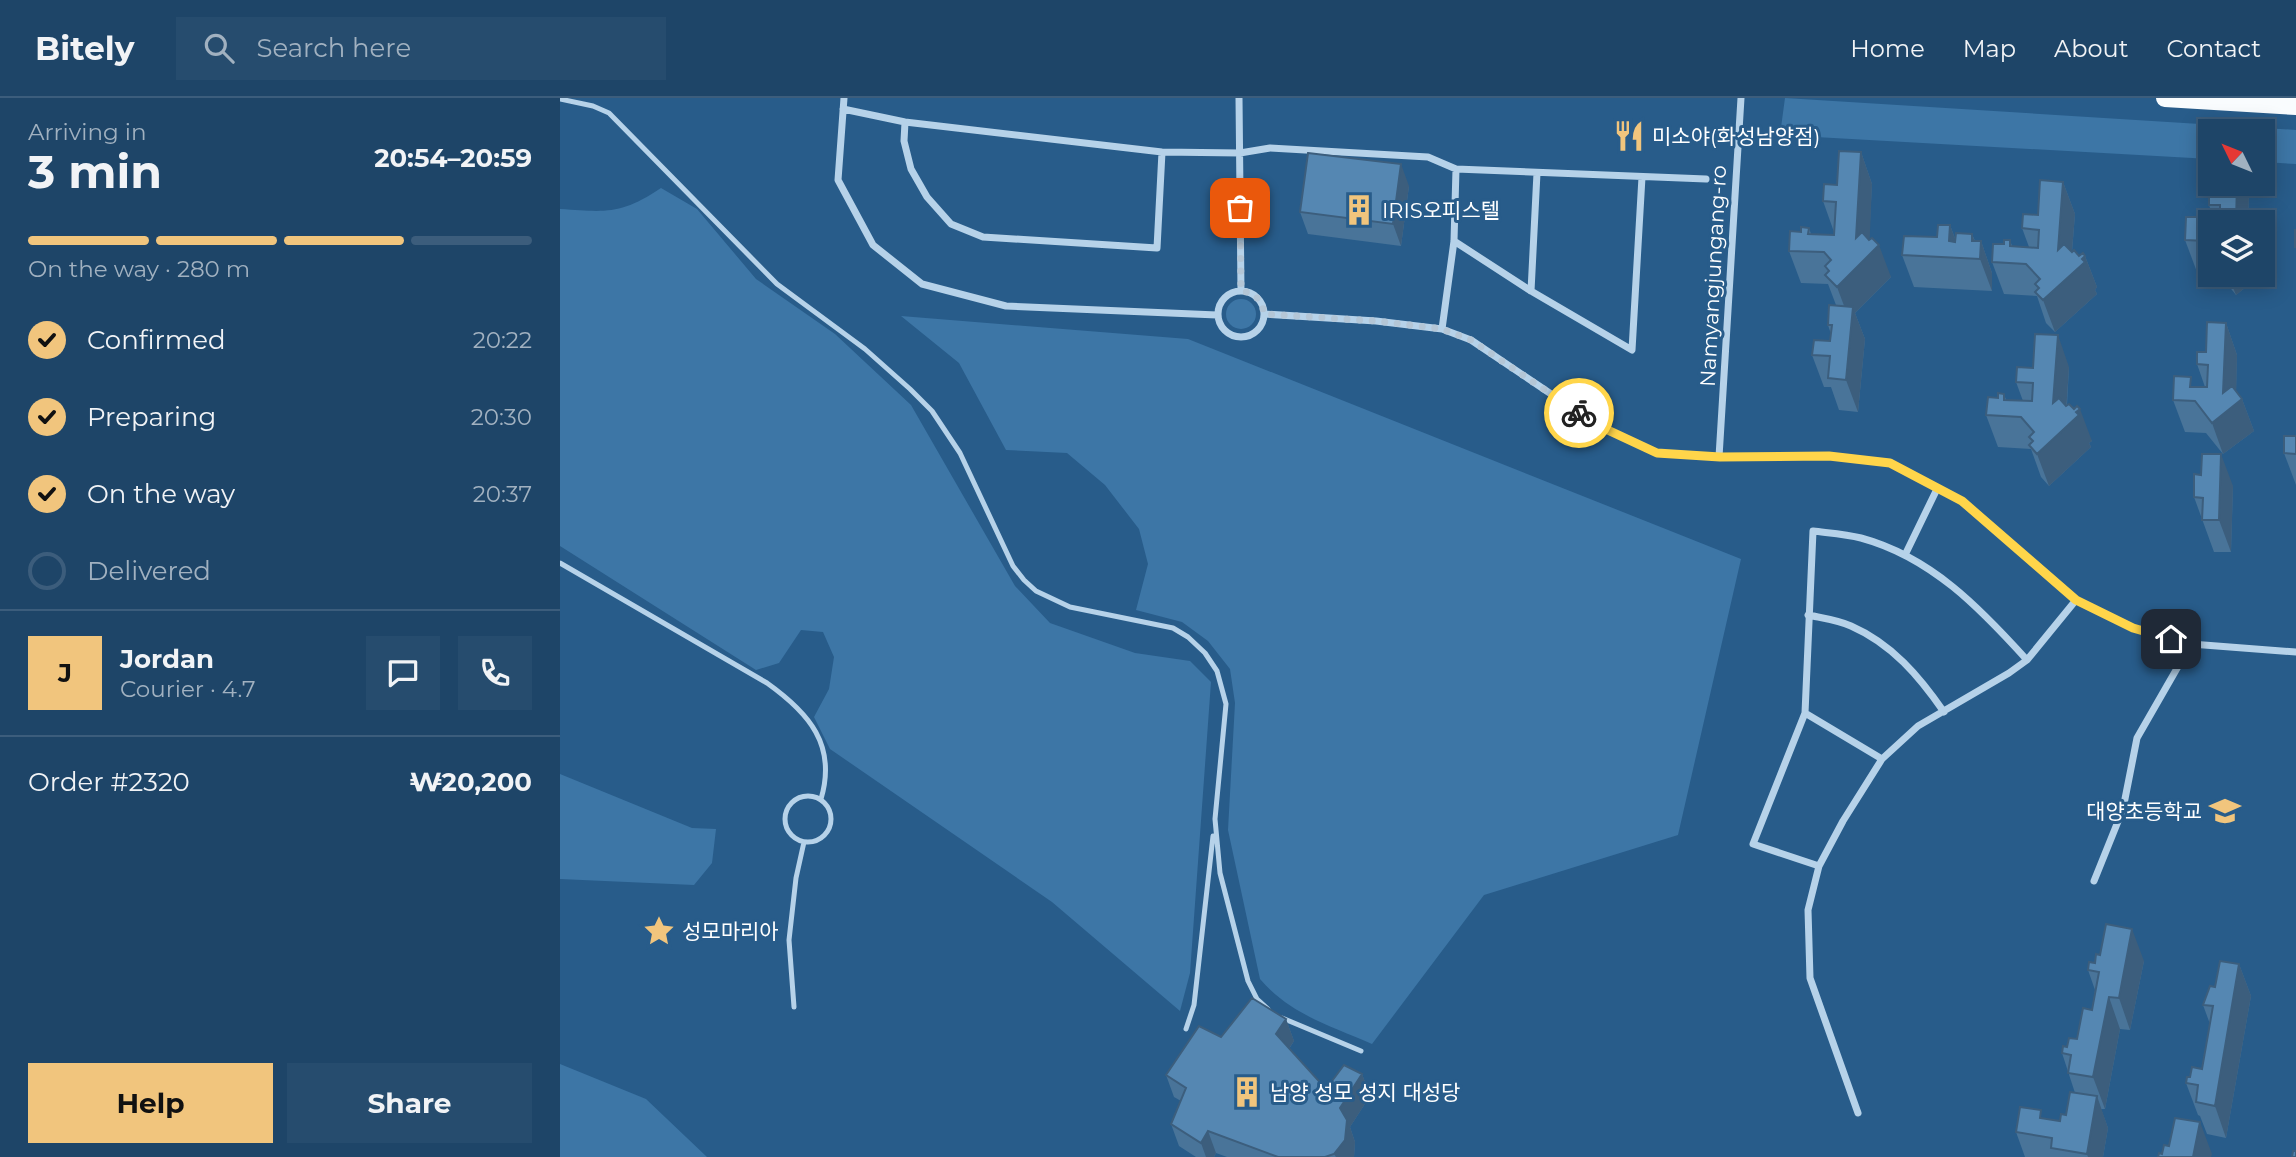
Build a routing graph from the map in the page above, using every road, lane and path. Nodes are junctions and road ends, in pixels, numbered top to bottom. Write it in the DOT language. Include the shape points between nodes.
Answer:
graph roads {
  1 [pos="844,98"];
  2 [pos="1239,98"];
  3 [pos="1741,98"];
  4 [pos="2165,98"];
  5 [pos="560,99"];
  6 [pos="2296,106"];
  7 [pos="843,109"];
  8 [pos="905,122"];
  9 [pos="1162,152"];
  10 [pos="1240,153"];
  11 [pos="1456,169"];
  12 [pos="1537,173"];
  13 [pos="1642,177"];
  14 [pos="1706,179"];
  15 [pos="1454,241"];
  16 [pos="1241,291"];
  17 [pos="1531,291"];
  18 [pos="1264,314"];
  19 [pos="1217,315"];
  20 [pos="1442,329"];
  21 [pos="1720,457"];
  22 [pos="1937,489"];
  23 [pos="1905,555"];
  24 [pos="560,563"];
  25 [pos="2076,600"];
  26 [pos="1808,615"];
  27 [pos="2191,644"];
  28 [pos="2296,652"];
  29 [pos="2027,660"];
  30 [pos="1944,712"];
  31 [pos="1805,713"];
  32 [pos="1882,759"];
  33 [pos="821,799"];
  34 [pos="1215,819"];
  35 [pos="804,842"];
  36 [pos="1819,866"];
  37 [pos="2094,881"];
  38 [pos="794,1007"];
  39 [pos="1186,1029"];
  40 [pos="1361,1051"];
  41 [pos="1858,1113"];
  1 -- 7 [label="street"];
  2 -- 10 [label="street"];
  3 -- 21 [label="street, Namyangjungang-ro"];
  4 -- 6 [label="main road"];
  5 -- 34 [label="lane" via="609,114 777,284 865,349 910,389 960,453 1013,566 1036,591 1070,607 1173,628 1205,653 1217,671 1226,704"];
  7 -- 8 [label="street"];
  7 -- 19 [label="street" via="838,180 873,245 922,284 1006,306"];
  8 -- 9 [label="street"];
  8 -- 9 [label="street" via="911,169 927,197 951,224 983,237 1157,248"];
  9 -- 10 [label="street"];
  10 -- 11 [label="street" via="1270,148 1428,157"];
  10 -- 16 [label="street"];
  11 -- 12 [label="street"];
  11 -- 15 [label="street"];
  12 -- 13 [label="street"];
  12 -- 17 [label="street"];
  13 -- 14 [label="street"];
  13 -- 17 [label="street" via="1632,350"];
  15 -- 17 [label="street"];
  15 -- 20 [label="street"];
  16 -- 18 [label="street" via="1260,300"];
  16 -- 19 [label="street" via="1222,300"];
  18 -- 19 [label="street" via="1253,334 1237,337 1224,329"];
  18 -- 20 [label="street"];
  20 -- 21 [label="street" via="1471,340 1597,425 1657,453"];
  21 -- 22 [label="street" via="1829,456 1890,463"];
  22 -- 23 [label="street"];
  22 -- 25 [label="street" via="1962,501"];
  23 -- 26 [label="street" via="1861,538 1813,531"];
  23 -- 29 [label="street" via="1941,575"];
  24 -- 33 [label="lane" via="767,683 798,708 825,753 827,776"];
  25 -- 27 [label="street" via="2133,628"];
  25 -- 29 [label="street"];
  26 -- 30 [label="street" via="1849,625 1882,642 1919,677"];
  26 -- 31 [label="street"];
  27 -- 28 [label="street"];
  27 -- 37 [label="street" via="2137,738 2123,809"];
  29 -- 30 [label="street"];
  30 -- 32 [label="street" via="1918,726"];
  31 -- 32 [label="street"];
  31 -- 36 [label="street" via="1753,844"];
  32 -- 36 [label="street"];
  33 -- 35 [label="lane" via="830,812 830,827 820,839"];
  33 -- 35 [label="lane" via="807,795 788,807 787,829"];
  34 -- 39 [label="lane" via="1194,1005"];
  34 -- 40 [label="lane" via="1224,886 1248,981 1257,999 1281,1018"];
  35 -- 38 [label="lane" via="789,940"];
  36 -- 41 [label="street" via="1808,910 1810,978"];
}
